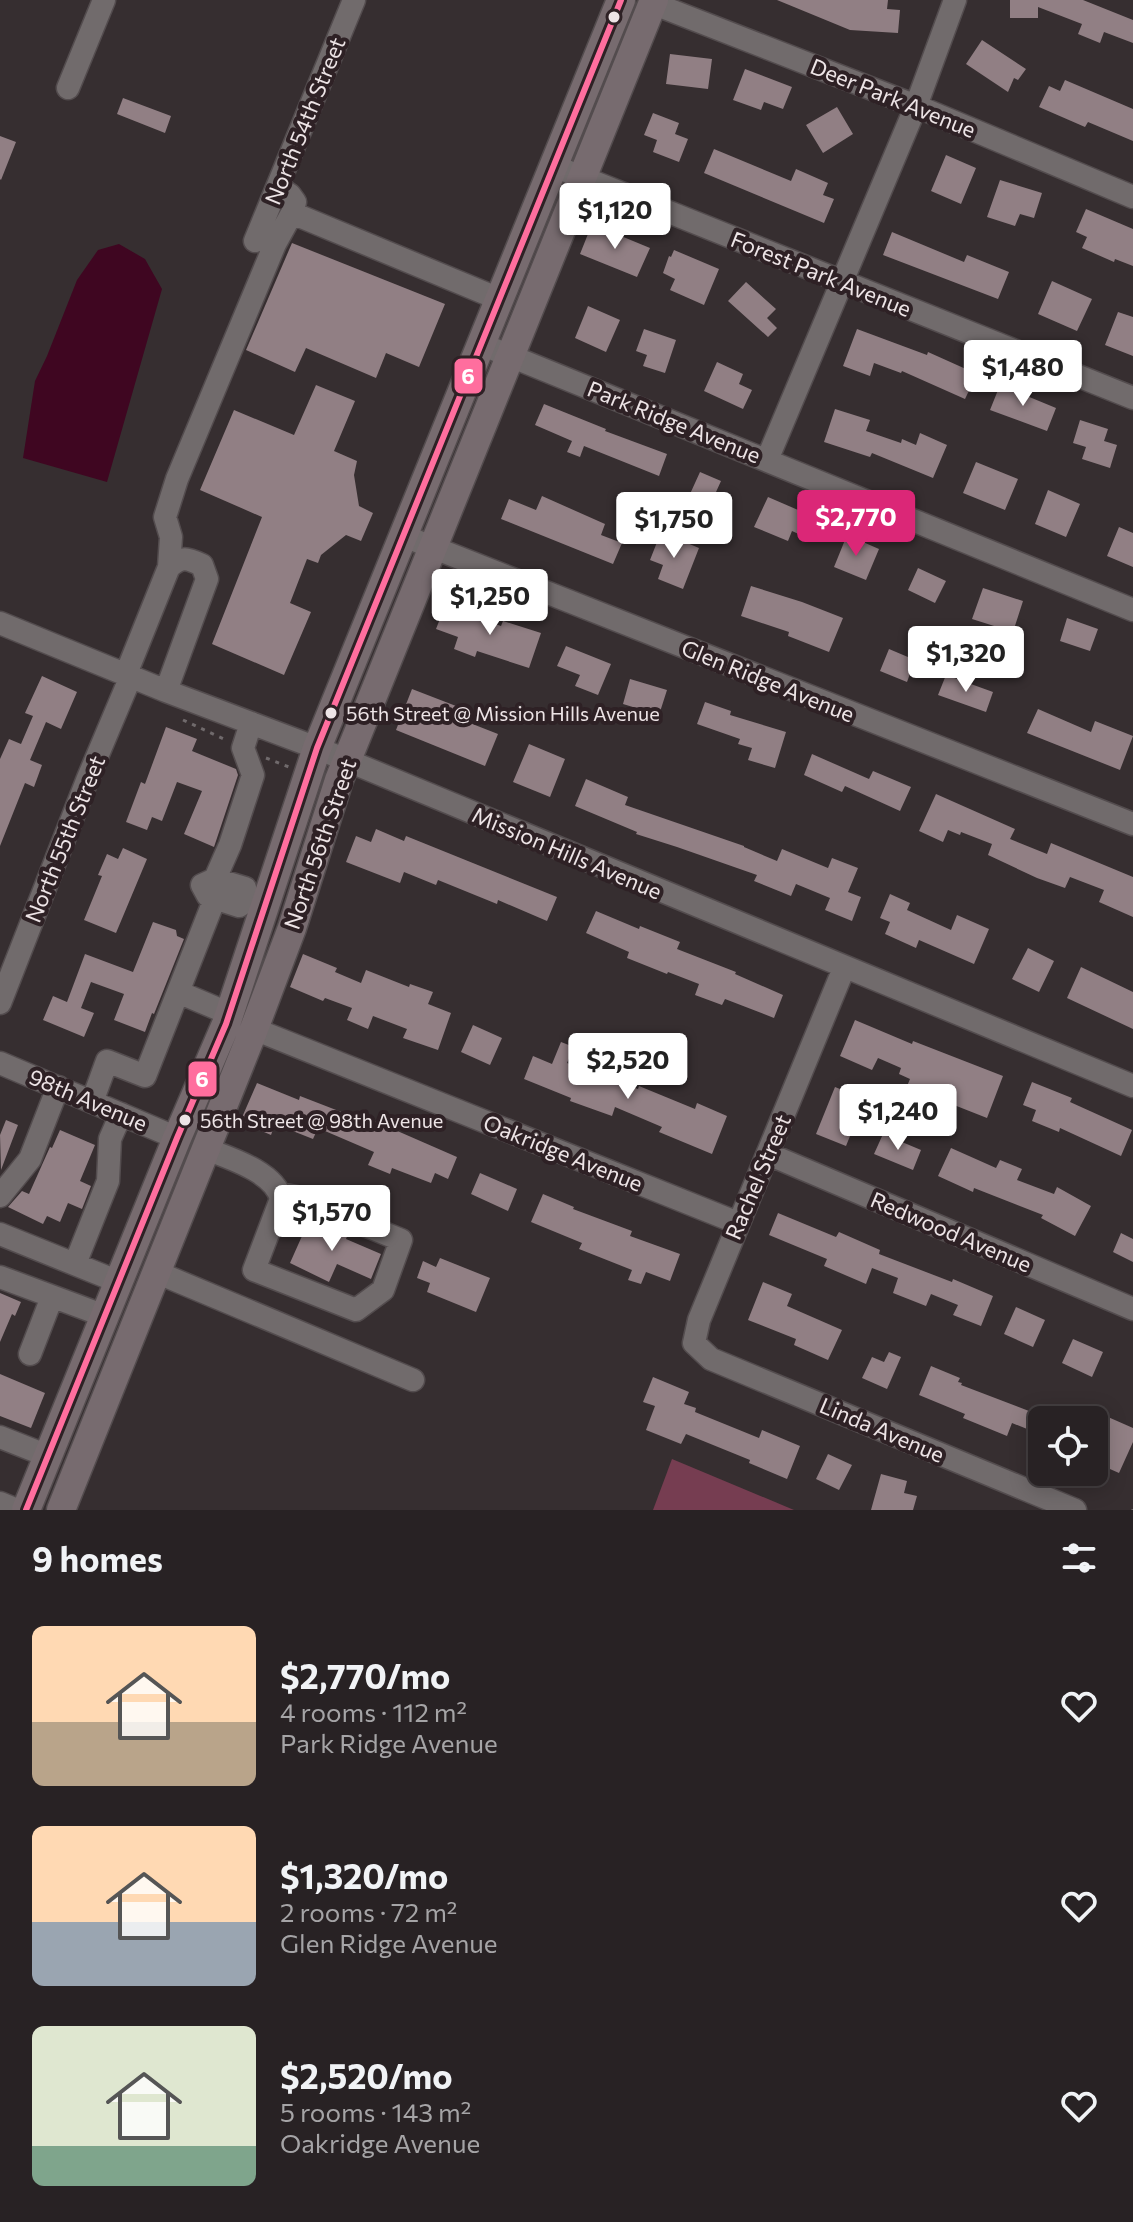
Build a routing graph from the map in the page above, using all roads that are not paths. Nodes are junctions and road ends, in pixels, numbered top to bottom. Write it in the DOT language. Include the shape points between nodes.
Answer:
graph roads {
  1 [pos="104,0"];
  2 [pos="354,0"];
  3 [pos="621,0"];
  4 [pos="955,0"];
  5 [pos="653,2"];
  6 [pos="68,88"];
  7 [pos="916,106"];
  8 [pos="554,166"];
  9 [pos="581,177"];
  10 [pos="278,187"];
  11 [pos="1133,197"];
  12 [pos="292,213"];
  13 [pos="255,241"];
  14 [pos="841,282"];
  15 [pos="499,299"];
  16 [pos="481,344"];
  17 [pos="510,355"];
  18 [pos="1133,398"];
  19 [pos="767,460"];
  20 [pos="404,536"];
  21 [pos="432,548"];
  22 [pos="169,567"];
  23 [pos="1133,610"];
  24 [pos="0,623"];
  25 [pos="130,669"];
  26 [pos="169,682"];
  27 [pos="251,723"];
  28 [pos="317,748"];
  29 [pos="348,761"];
  30 [pos="1133,824"];
  31 [pos="215,889"];
  32 [pos="257,903"];
  33 [pos="844,968"];
  34 [pos="178,992"];
  35 [pos="0,1003"];
  36 [pos="230,1014"];
  37 [pos="254,1029"];
  38 [pos="0,1063"];
  39 [pos="1133,1086"];
  40 [pos="58,1087"];
  41 [pos="92,1102"];
  42 [pos="121,1114"];
  43 [pos="177,1138"];
  44 [pos="206,1149"];
  45 [pos="768,1154"];
  46 [pos="2,1193"];
  47 [pos="280,1194"];
  48 [pos="738,1223"];
  49 [pos="0,1234"];
  50 [pos="75,1264"];
  51 [pos="156,1272"];
  52 [pos="0,1277"];
  53 [pos="0,1290"];
  54 [pos="47,1295"];
  55 [pos="111,1302"];
  56 [pos="1133,1309"];
  57 [pos="138,1318"];
  58 [pos="694,1343"];
  59 [pos="30,1354"];
  60 [pos="413,1380"];
  61 [pos="0,1437"];
  62 [pos="48,1456"];
  63 [pos="0,1503"];
  64 [pos="17,1510"];
  65 [pos="26,1510"];
  66 [pos="45,1510"];
  67 [pos="61,1510"];
  68 [pos="1075,1510"];
  1 -- 6 [label="street"];
  2 -- 10 [label="street, North 54th Street"];
  3 -- 8 [label="main road, North 56th Street"];
  4 -- 7 [label="street"];
  5 -- 7 [label="street, Deer Park Avenue"];
  5 -- 9 [label="main road, North 56th Street"];
  7 -- 11 [label="street, Deer Park Avenue"];
  7 -- 14 [label="street"];
  8 -- 9 [label="street, Forest Park Avenue"];
  8 -- 15 [label="main road, North 56th Street"];
  9 -- 14 [label="street, Forest Park Avenue"];
  9 -- 17 [label="main road, North 56th Street"];
  10 -- 12 [label="street" via="295,202"];
  10 -- 13 [label="street, North 54th Street"];
  12 -- 15 [label="street"];
  12 -- 22 [label="street" via="177,479 165,517 171,537"];
  14 -- 18 [label="street, Forest Park Avenue"];
  14 -- 19 [label="street"];
  15 -- 16 [label="main road, North 56th Street"];
  16 -- 17 [label="street, Park Ridge Avenue"];
  16 -- 20 [label="main road, North 56th Street"];
  17 -- 19 [label="street, Park Ridge Avenue"];
  17 -- 21 [label="main road, North 56th Street"];
  19 -- 23 [label="street, Park Ridge Avenue"];
  20 -- 21 [label="street, Glen Ridge Avenue"];
  20 -- 28 [label="main road, North 56th Street"];
  21 -- 29 [label="main road, North 56th Street"];
  21 -- 30 [label="street, Glen Ridge Avenue"];
  22 -- 25 [label="street, North 55th Street"];
  22 -- 26 [label="street" via="189,559 202,565 207,579"];
  24 -- 25 [label="street, Mission Hills Avenue"];
  25 -- 26 [label="street, Mission Hills Avenue"];
  25 -- 35 [label="street, North 55th Street"];
  26 -- 27 [label="street, Mission Hills Avenue"];
  27 -- 28 [label="street, Mission Hills Avenue"];
  27 -- 31 [label="street" via="243,748 253,775"];
  28 -- 29 [label="street, Mission Hills Avenue"];
  28 -- 32 [label="main road, North 56th Street"];
  29 -- 33 [label="street, Mission Hills Avenue"];
  29 -- 37 [label="main road, North 56th Street"];
  31 -- 32 [label="street" via="245,888"];
  31 -- 34 [label="street"];
  32 -- 36 [label="main road, North 56th Street"];
  33 -- 39 [label="street, Mission Hills Avenue"];
  33 -- 45 [label="street, Rachel Street"];
  34 -- 36 [label="street"];
  34 -- 41 [label="street" via="145,1076 107,1061"];
  36 -- 43 [label="main road, North 56th Street"];
  37 -- 44 [label="main road, North 56th Street"];
  37 -- 48 [label="street, Oakridge Avenue"];
  38 -- 40 [label="street, 98th Avenue"];
  40 -- 41 [label="street, 98th Avenue"];
  40 -- 46 [label="street" via="30,1159"];
  41 -- 42 [label="street, 98th Avenue"];
  42 -- 43 [label="street, 98th Avenue"];
  42 -- 50 [label="street" via="110,1139 108,1181"];
  43 -- 44 [label="main road"];
  43 -- 55 [label="main road, North 56th Street"];
  44 -- 47 [label="street" via="260,1172"];
  44 -- 51 [label="main road, North 56th Street"];
  45 -- 48 [label="street, Rachel Street"];
  45 -- 56 [label="street, Redwood Avenue"];
  47 -- 47 [label="street" via="254,1270 356,1310 383,1290 401,1240"];
  48 -- 58 [label="street, Rachel Street"];
  49 -- 50 [label="street"];
  50 -- 55 [label="street"];
  51 -- 57 [label="main road, North 56th Street"];
  51 -- 60 [label="street"];
  52 -- 54 [label="street"];
  53 -- 54 [label="street" via="16,1297"];
  54 -- 55 [label="street"];
  54 -- 59 [label="street"];
  55 -- 57 [label="main road"];
  55 -- 62 [label="main road, North 56th Street"];
  57 -- 67 [label="main road, North 56th Street"];
  58 -- 68 [label="street, Linda Avenue" via="711,1359"];
  61 -- 62 [label="street"];
  62 -- 65 [label="main road, North 56th Street"];
  62 -- 66 [label="main road" via="57,1479"];
  63 -- 64 [label="street"];
}
